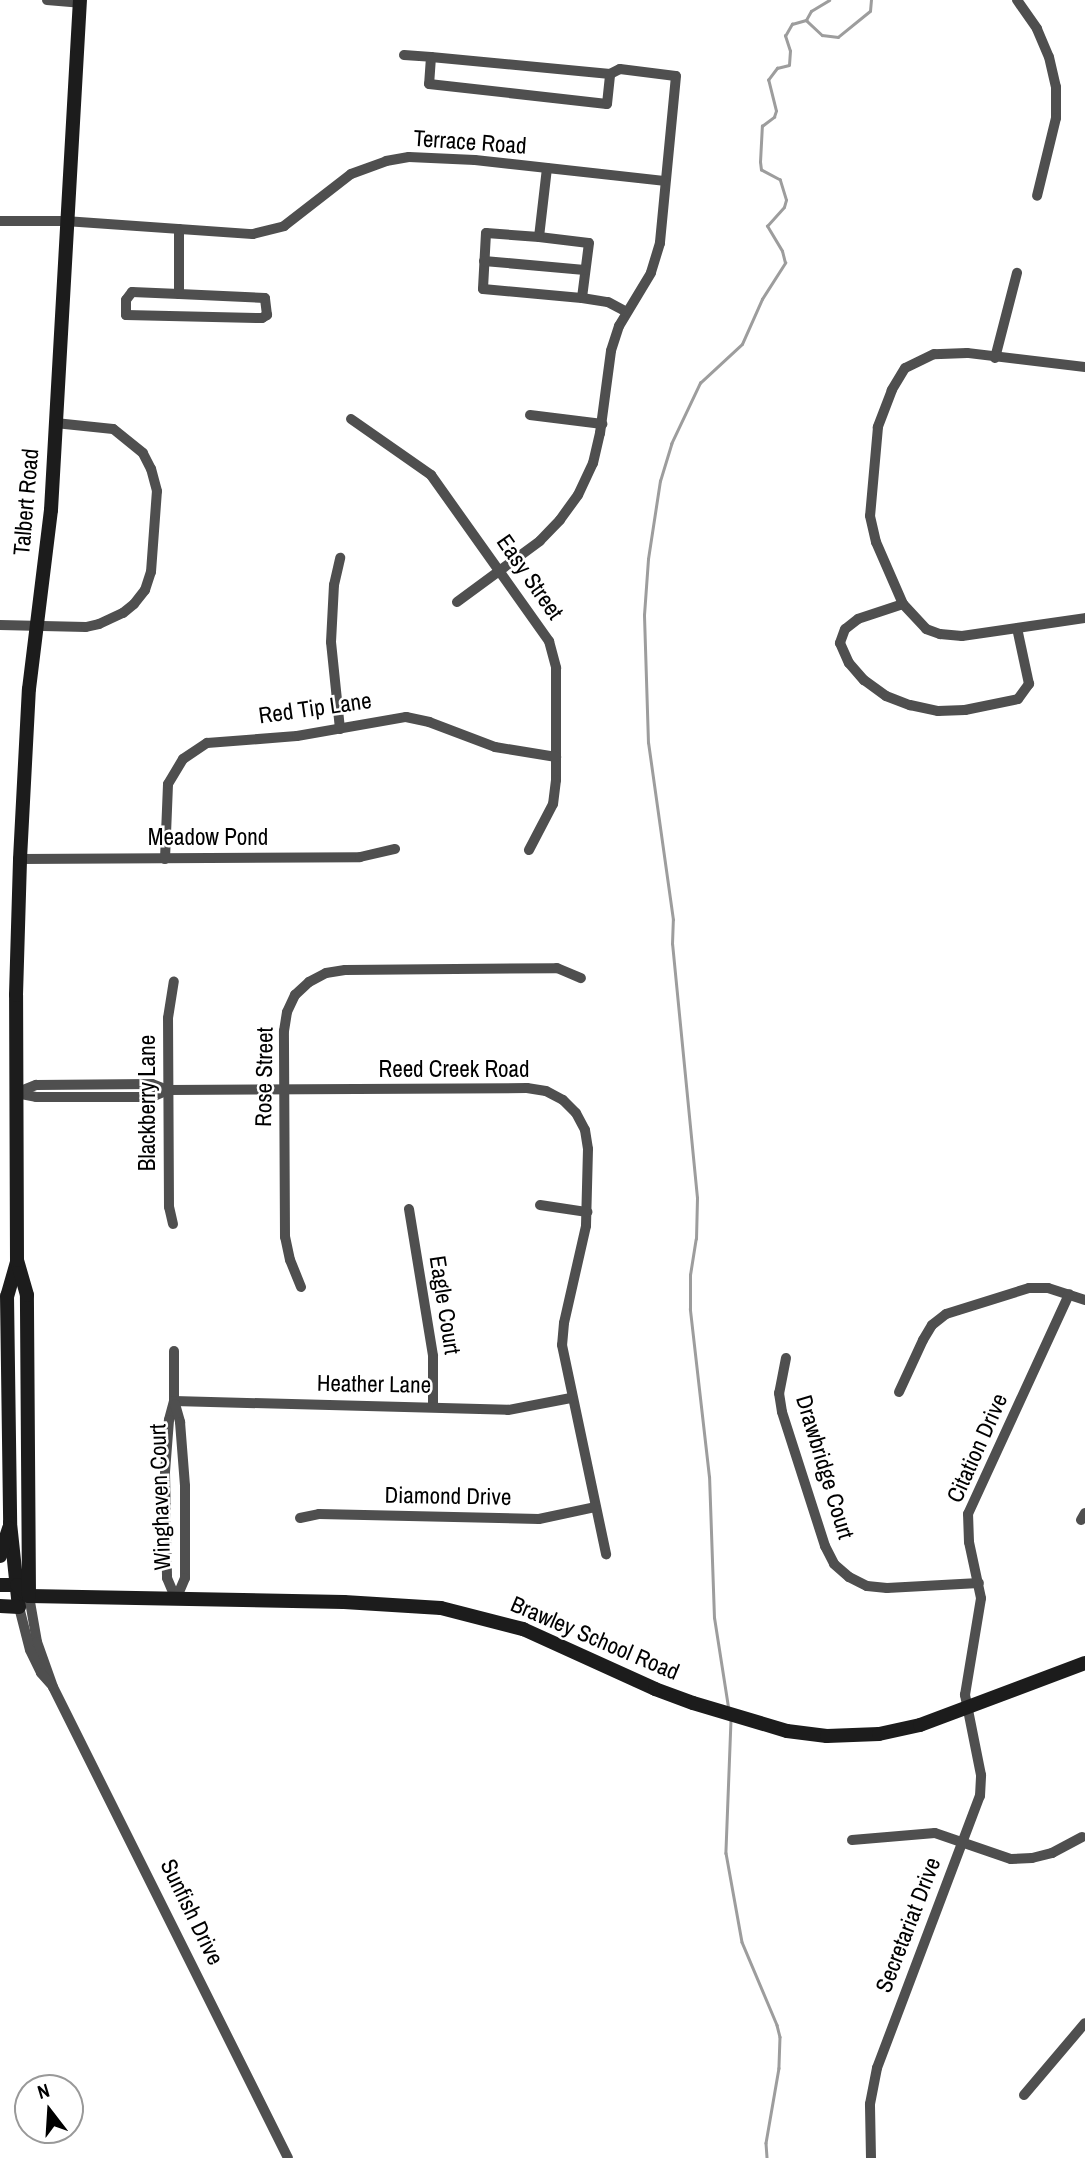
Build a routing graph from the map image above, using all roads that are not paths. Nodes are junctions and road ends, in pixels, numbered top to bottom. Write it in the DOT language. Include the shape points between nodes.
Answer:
graph roads {
  1 [pos="47,0"];
  2 [pos="1017,0"];
  3 [pos="80,2"];
  4 [pos="404,55"];
  5 [pos="431,58"];
  6 [pos="610,74"];
  7 [pos="547,168"];
  8 [pos="664,181"];
  9 [pos="1037,196"];
  10 [pos="65,221"];
  11 [pos="0,222"];
  12 [pos="179,229"];
  13 [pos="539,237"];
  14 [pos="484,261"];
  15 [pos="585,270"];
  16 [pos="1017,273"];
  17 [pos="179,294"];
  18 [pos="582,298"];
  19 [pos="627,312"];
  20 [pos="995,358"];
  21 [pos="1085,367"];
  22 [pos="530,415"];
  23 [pos="351,419"];
  24 [pos="55,424"];
  25 [pos="602,424"];
  26 [pos="340,558"];
  27 [pos="501,570"];
  28 [pos="457,602"];
  29 [pos="903,604"];
  30 [pos="1085,618"];
  31 [pos="0,625"];
  32 [pos="35,625"];
  33 [pos="1017,628"];
  34 [pos="340,729"];
  35 [pos="556,757"];
  36 [pos="395,849"];
  37 [pos="529,850"];
  38 [pos="20,859"];
  39 [pos="165,859"];
  40 [pos="581,978"];
  41 [pos="174,981"];
  42 [pos="168,1090"];
  43 [pos="284,1090"];
  44 [pos="16,1093"];
  45 [pos="540,1205"];
  46 [pos="409,1209"];
  47 [pos="587,1212"];
  48 [pos="173,1224"];
  49 [pos="17,1261"];
  50 [pos="301,1286"];
  51 [pos="1069,1294"];
  52 [pos="1085,1300"];
  53 [pos="8,1342"];
  54 [pos="174,1351"];
  55 [pos="786,1357"];
  56 [pos="899,1392"];
  57 [pos="571,1398"];
  58 [pos="174,1401"];
  59 [pos="433,1407"];
  60 [pos="28,1447"];
  61 [pos="595,1507"];
  62 [pos="300,1518"];
  63 [pos="10,1523"];
  64 [pos="606,1554"];
  65 [pos="0,1556"];
  66 [pos="979,1583"];
  67 [pos="0,1585"];
  68 [pos="17,1585"];
  69 [pos="176,1599"];
  70 [pos="24,1601"];
  71 [pos="0,1606"];
  72 [pos="1085,1663"];
  73 [pos="966,1709"];
  74 [pos="1082,1837"];
  75 [pos="852,1840"];
  76 [pos="963,1843"];
  77 [pos="1085,2023"];
  78 [pos="1024,2095"];
  79 [pos="288,2158"];
  80 [pos="871,2158"];
  1 -- 3 [label="street"];
  2 -- 9 [label="street" via="1037,29 1056,87 1056,118"];
  3 -- 10 [label="street, Talbert Road"];
  4 -- 5 [label="street"];
  5 -- 6 [label="street"];
  5 -- 6 [label="street" via="429,84 607,104"];
  6 -- 8 [label="street" via="620,69 676,76"];
  7 -- 8 [label="street, Terrace Road"];
  7 -- 12 [label="street, Terrace Road" via="409,157 351,174 284,226 253,234"];
  7 -- 13 [label="street"];
  8 -- 19 [label="street" via="660,243 650,273"];
  10 -- 11 [label="street, Terrace Road"];
  10 -- 12 [label="street, Terrace Road"];
  10 -- 24 [label="street, Talbert Road"];
  12 -- 17 [label="street"];
  13 -- 14 [label="street" via="486,233"];
  13 -- 15 [label="street" via="589,243"];
  14 -- 15 [label="street"];
  14 -- 18 [label="street" via="483,289"];
  15 -- 18 [label="street"];
  16 -- 20 [label="street"];
  17 -- 17 [label="street" via="132,292 126,315 267,315 265,298"];
  18 -- 19 [label="street" via="608,302"];
  19 -- 25 [label="street" via="611,351"];
  20 -- 21 [label="street"];
  20 -- 29 [label="street" via="934,354 905,368 891,390 877,437 870,516 876,542"];
  22 -- 25 [label="street"];
  23 -- 27 [label="street, Easy Street" via="431,475"];
  24 -- 32 [label="street, Talbert Road" via="51,510"];
  24 -- 32 [label="street" via="113,429 143,453 157,491 154,562 145,590 123,613 86,627"];
  25 -- 27 [label="street" via="593,463 578,495 540,541"];
  26 -- 34 [label="street" via="331,642"];
  27 -- 28 [label="street"];
  27 -- 35 [label="street, Easy Street" via="549,641 556,668"];
  29 -- 33 [label="street" via="926,629 940,634 962,636"];
  29 -- 33 [label="street" via="858,619 845,629 840,643 849,663 886,696 938,711 1018,699 1029,684"];
  30 -- 33 [label="street"];
  31 -- 32 [label="street"];
  32 -- 38 [label="street, Talbert Road"];
  34 -- 35 [label="street, Red Tip Lane" via="392,718 419,719 495,747"];
  34 -- 39 [label="street, Red Tip Lane" via="224,740 191,752 168,784"];
  35 -- 37 [label="street, Easy Street" via="553,804"];
  36 -- 39 [label="street, Meadow Pond" via="360,858"];
  38 -- 39 [label="street, Meadow Pond"];
  38 -- 44 [label="street, Talbert Road"];
  40 -- 43 [label="street, Rose Street" via="557,968 326,973 295,995 287,1012"];
  41 -- 42 [label="street, Blackberry Lane" via="168,1018"];
  42 -- 43 [label="street, Reed Creek Road"];
  42 -- 44 [label="street, Reed Creek Road" via="152,1097"];
  42 -- 48 [label="street, Blackberry Lane"];
  43 -- 47 [label="street, Reed Creek Road" via="546,1091 576,1113 585,1130"];
  43 -- 50 [label="street, Rose Street" via="285,1237"];
  44 -- 49 [label="street, Talbert Road"];
  45 -- 47 [label="street"];
  46 -- 59 [label="street, Eagle Court" via="433,1356"];
  47 -- 57 [label="street, Reed Creek Road" via="562,1345"];
  49 -- 53 [label="street, Talbert Road" via="7,1296"];
  49 -- 60 [label="street, Talbert Road" via="27,1295"];
  51 -- 52 [label="street"];
  51 -- 56 [label="street" via="1029,1288 946,1314 932,1325"];
  51 -- 66 [label="street, Citation Drive" via="968,1514"];
  53 -- 60 [label="street" via="17,1351"];
  53 -- 63 [label="street, Talbert Road"];
  54 -- 58 [label="street, Winghaven Court"];
  55 -- 66 [label="street, Drawbridge Court" via="779,1394 782,1412 834,1564 867,1586"];
  57 -- 59 [label="street, Heather Lane" via="517,1409"];
  57 -- 61 [label="street, Reed Creek Road"];
  58 -- 59 [label="street, Heather Lane"];
  58 -- 69 [label="street, Winghaven Court" via="165,1472 166,1578"];
  58 -- 69 [label="street, Winghaven Court" via="185,1486 186,1578"];
  60 -- 70 [label="street, Talbert Road"];
  61 -- 62 [label="street, Diamond Drive" via="539,1519 319,1514"];
  61 -- 64 [label="street, Reed Creek Road"];
  63 -- 65 [label="street"];
  63 -- 68 [label="street, Talbert Road"];
  66 -- 73 [label="street, Citation Drive" via="980,1618 969,1659"];
  67 -- 68 [label="street"];
  68 -- 70 [label="street"];
  69 -- 70 [label="street, Brawley School Road"];
  69 -- 73 [label="street, Brawley School Road" via="398,1604 461,1612 523,1629 655,1689 787,1731 827,1737 879,1734"];
  70 -- 71 [label="street, Brawley School Road"];
  70 -- 79 [label="street, Sunfish Drive" via="53,1686"];
  72 -- 73 [label="street, Brawley School Road"];
  73 -- 76 [label="street, Secretariat Drive" via="981,1775 980,1796"];
  74 -- 76 [label="street" via="1032,1858 1012,1859"];
  75 -- 76 [label="street" via="925,1832"];
  76 -- 80 [label="street, Secretariat Drive" via="877,2068 870,2104"];
  77 -- 78 [label="street"];
}
